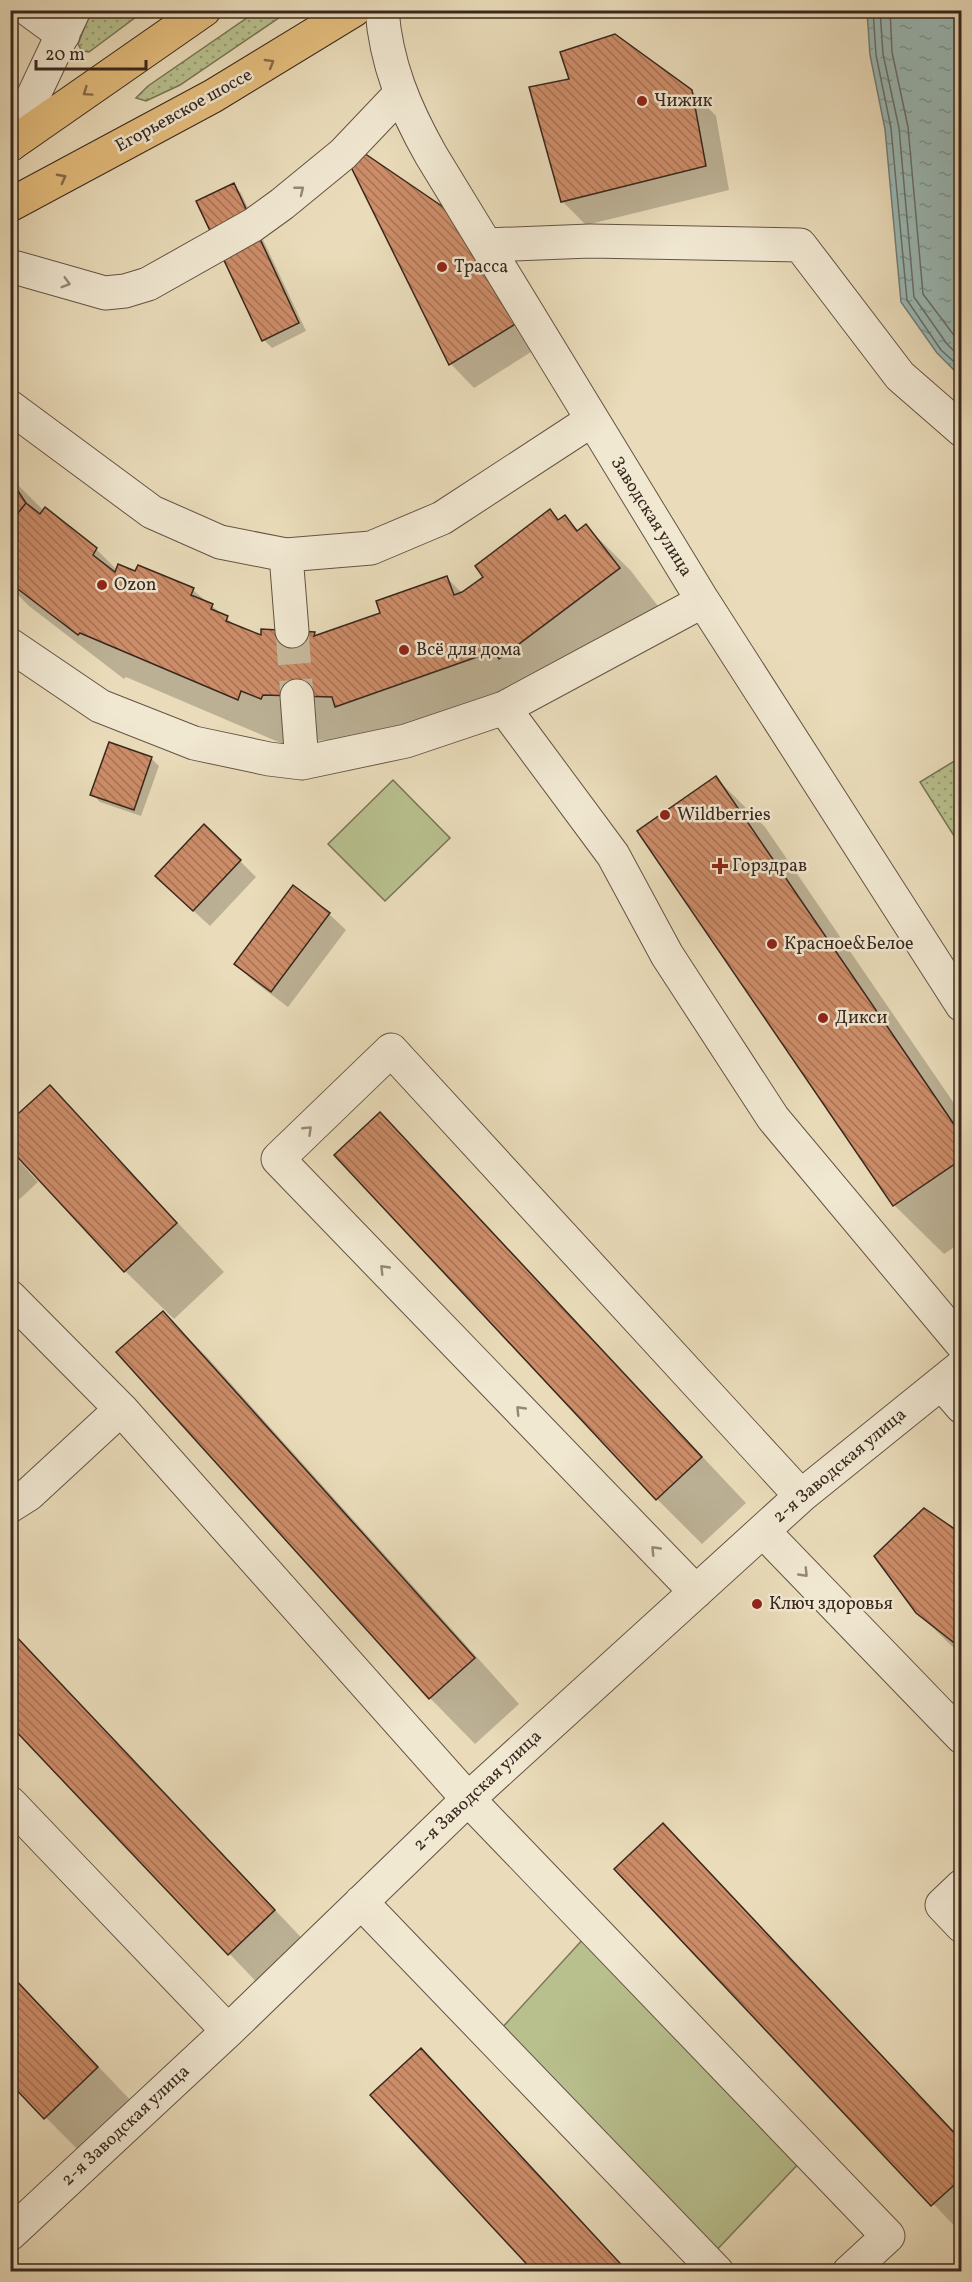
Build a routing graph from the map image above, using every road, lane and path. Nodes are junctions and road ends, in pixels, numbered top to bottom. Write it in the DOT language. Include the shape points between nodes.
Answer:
graph roads {
  1 [pos="29,10"];
  2 [pos="204,10"];
  3 [pos="354,10"];
  4 [pos="382,10"];
  5 [pos="69,23"];
  6 [pos="400,94"];
  7 [pos="10,145"];
  8 [pos="10,205"];
  9 [pos="486,245"];
  10 [pos="10,266"];
  11 [pos="10,407"];
  12 [pos="592,420"];
  13 [pos="962,430"];
  14 [pos="286,555"];
  15 [pos="703,601"];
  16 [pos="291,631"];
  17 [pos="10,645"];
  18 [pos="297,696"];
  19 [pos="504,708"];
  20 [pos="302,763"];
  21 [pos="962,1005"];
  22 [pos="10,1298"];
  23 [pos="962,1344"];
  24 [pos="955,1385"];
  25 [pos="121,1409"];
  26 [pos="801,1496"];
  27 [pos="10,1506"];
  28 [pos="763,1531"];
  29 [pos="696,1593"];
  30 [pos="962,1737"];
  31 [pos="468,1798"];
  32 [pos="10,1803"];
  33 [pos="962,1886"];
  34 [pos="362,1902"];
  35 [pos="962,1926"];
  36 [pos="228,2031"];
  37 [pos="10,2234"];
  38 [pos="717,2271"];
  39 [pos="849,2271"];
  1 -- 5 [label="street"];
  2 -- 7 [label="main road, one-way"];
  8 -- 3 [label="main road, Егорьевское шоссе, one-way" via="213,96"];
  4 -- 6 [label="street, Заводская улица" via="390,63"];
  5 -- 7 [label="street"];
  6 -- 9 [label="street, Заводская улица" via="430,155"];
  10 -- 6 [label="street, one-way" via="105,293 148,284 253,225 282,204 343,154"];
  9 -- 12 [label="street, Заводская улица"];
  9 -- 13 [label="street" via="590,241 800,245 900,376"];
  11 -- 14 [label="street" via="152,512 220,542"];
  12 -- 14 [label="street" via="442,519 371,549"];
  12 -- 15 [label="street, Заводская улица"];
  14 -- 16 [label="street"];
  15 -- 19 [label="street"];
  15 -- 21 [label="street, Заводская улица"];
  17 -- 20 [label="street" via="100,706 194,743"];
  18 -- 20 [label="street"];
  19 -- 20 [label="street" via="406,741"];
  19 -- 23 [label="street" via="613,855 667,955 773,1118"];
  22 -- 25 [label="street"];
  24 -- 26 [label="street, 2-я Заводская улица"];
  25 -- 27 [label="street" via="29,1494"];
  25 -- 31 [label="street"];
  26 -- 28 [label="street, 2-я Заводская улица"];
  29 -- 26 [label="street, one-way" via="278,1159 391,1050"];
  28 -- 29 [label="street, 2-я Заводская улица"];
  28 -- 30 [label="street, one-way"];
  29 -- 31 [label="street, 2-я Заводская улица"];
  31 -- 34 [label="street, 2-я Заводская улица"];
  31 -- 39 [label="street" via="888,2236"];
  32 -- 36 [label="street"];
  33 -- 35 [label="street" via="942,1905"];
  34 -- 36 [label="street, 2-я Заводская улица"];
  34 -- 38 [label="street"];
  36 -- 37 [label="street, 2-я Заводская улица"];
}
